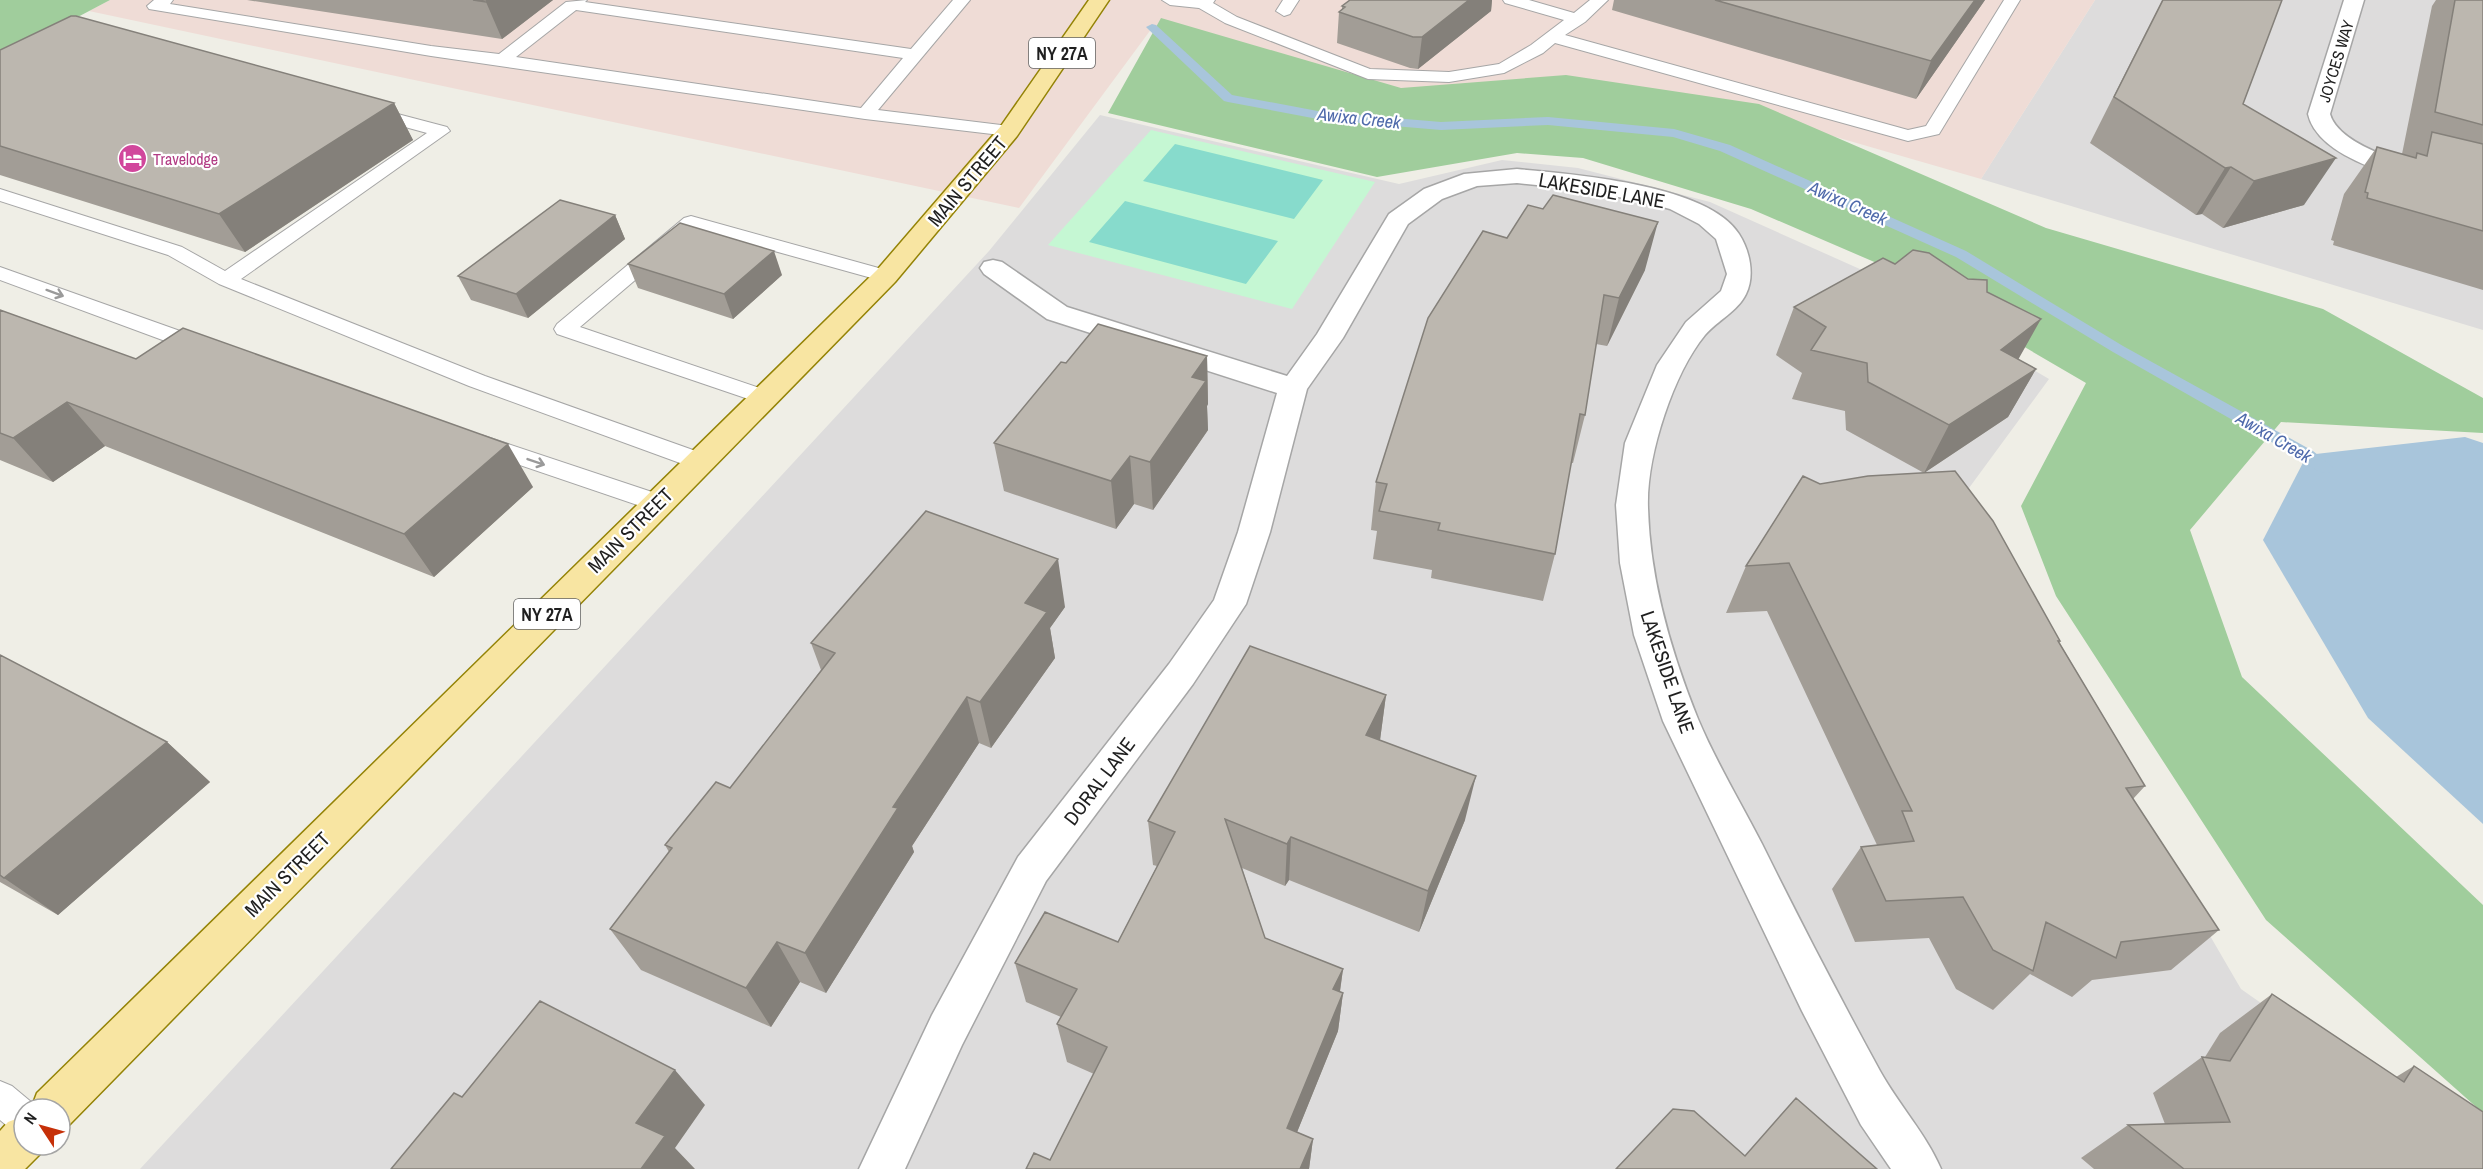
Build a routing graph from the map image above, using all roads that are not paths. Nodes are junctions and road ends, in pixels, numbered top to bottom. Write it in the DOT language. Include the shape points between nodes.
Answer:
graph roads {
  1 [pos="165,0"];
  2 [pos="942,0"];
  3 [pos="1099,0"];
  4 [pos="1170,0"];
  5 [pos="1511,0"];
  6 [pos="1600,0"];
  7 [pos="2012,0"];
  8 [pos="2354,0"];
  9 [pos="961,1"];
  10 [pos="1205,2"];
  11 [pos="576,3"];
  12 [pos="1579,19"];
  13 [pos="1553,37"];
  14 [pos="915,55"];
  15 [pos="502,60"];
  16 [pos="355,107"];
  17 [pos="865,114"];
  18 [pos="1009,131"];
  19 [pos="2483,190"];
  20 [pos="0,195"];
  21 [pos="993,268"];
  22 [pos="0,273"];
  23 [pos="886,276"];
  24 [pos="226,280"];
  25 [pos="219,353"];
  26 [pos="1293,388"];
  27 [pos="764,397"];
  28 [pos="465,437"];
  29 [pos="699,461"];
  30 [pos="658,503"];
  31 [pos="65,1097"];
  32 [pos="0,1098"];
  33 [pos="12,1108"];
  34 [pos="12,1150"];
  35 [pos="0,1163"];
  36 [pos="882,1169"];
  37 [pos="1918,1169"];
  1 -- 15 [label="lane" via="155,6"];
  2 -- 9 [label="lane"];
  3 -- 18 [label="main road, MAIN STREET / NY 27A"];
  4 -- 10 [label="lane"];
  5 -- 12 [label="lane"];
  6 -- 12 [label="lane"];
  7 -- 13 [label="lane" via="1933,130 1908,136"];
  8 -- 19 [label="street, JOYCES WAY" via="2319,114 2323,127 2363,156"];
  9 -- 14 [label="lane"];
  10 -- 13 [label="lane" via="1231,20 1305,50 1368,74 1392,77 1449,78 1504,68"];
  11 -- 14 [label="lane"];
  11 -- 15 [label="lane"];
  12 -- 13 [label="lane"];
  14 -- 17 [label="lane"];
  15 -- 17 [label="lane"];
  16 -- 24 [label="lane" via="441,131"];
  17 -- 18 [label="lane"];
  18 -- 23 [label="main road, MAIN STREET / NY 27A"];
  20 -- 24 [label="lane" via="175,251"];
  21 -- 26 [label="street" via="1058,313"];
  22 -- 25 [label="lane, one-way"];
  23 -- 27 [label="main road, MAIN STREET / NY 27A"];
  23 -- 27 [label="lane" via="691,222 565,329"];
  24 -- 29 [label="lane" via="477,381"];
  26 -- 36 [label="street, DORAL LANE" via="1254,532 1229,604 1181,674 1032,869 947,1030"];
  26 -- 37 [label="street, LAKESIDE LANE" via="1329,338 1398,219 1433,194 1473,179 1517,176 1648,195 1679,204 1708,219 1728,236 1740,274 1733,294 1696,328 1671,365 1640,443 1632,505 1638,574 1651,635 1681,721 1816,997 1877,1109"];
  27 -- 29 [label="main road, MAIN STREET / NY 27A"];
  28 -- 30 [label="lane, one-way"];
  29 -- 30 [label="main road, MAIN STREET / NY 27A"];
  30 -- 31 [label="main road, MAIN STREET / NY 27A"];
  32 -- 33 [label="lane"];
  34 -- 35 [label="main road"];
}
